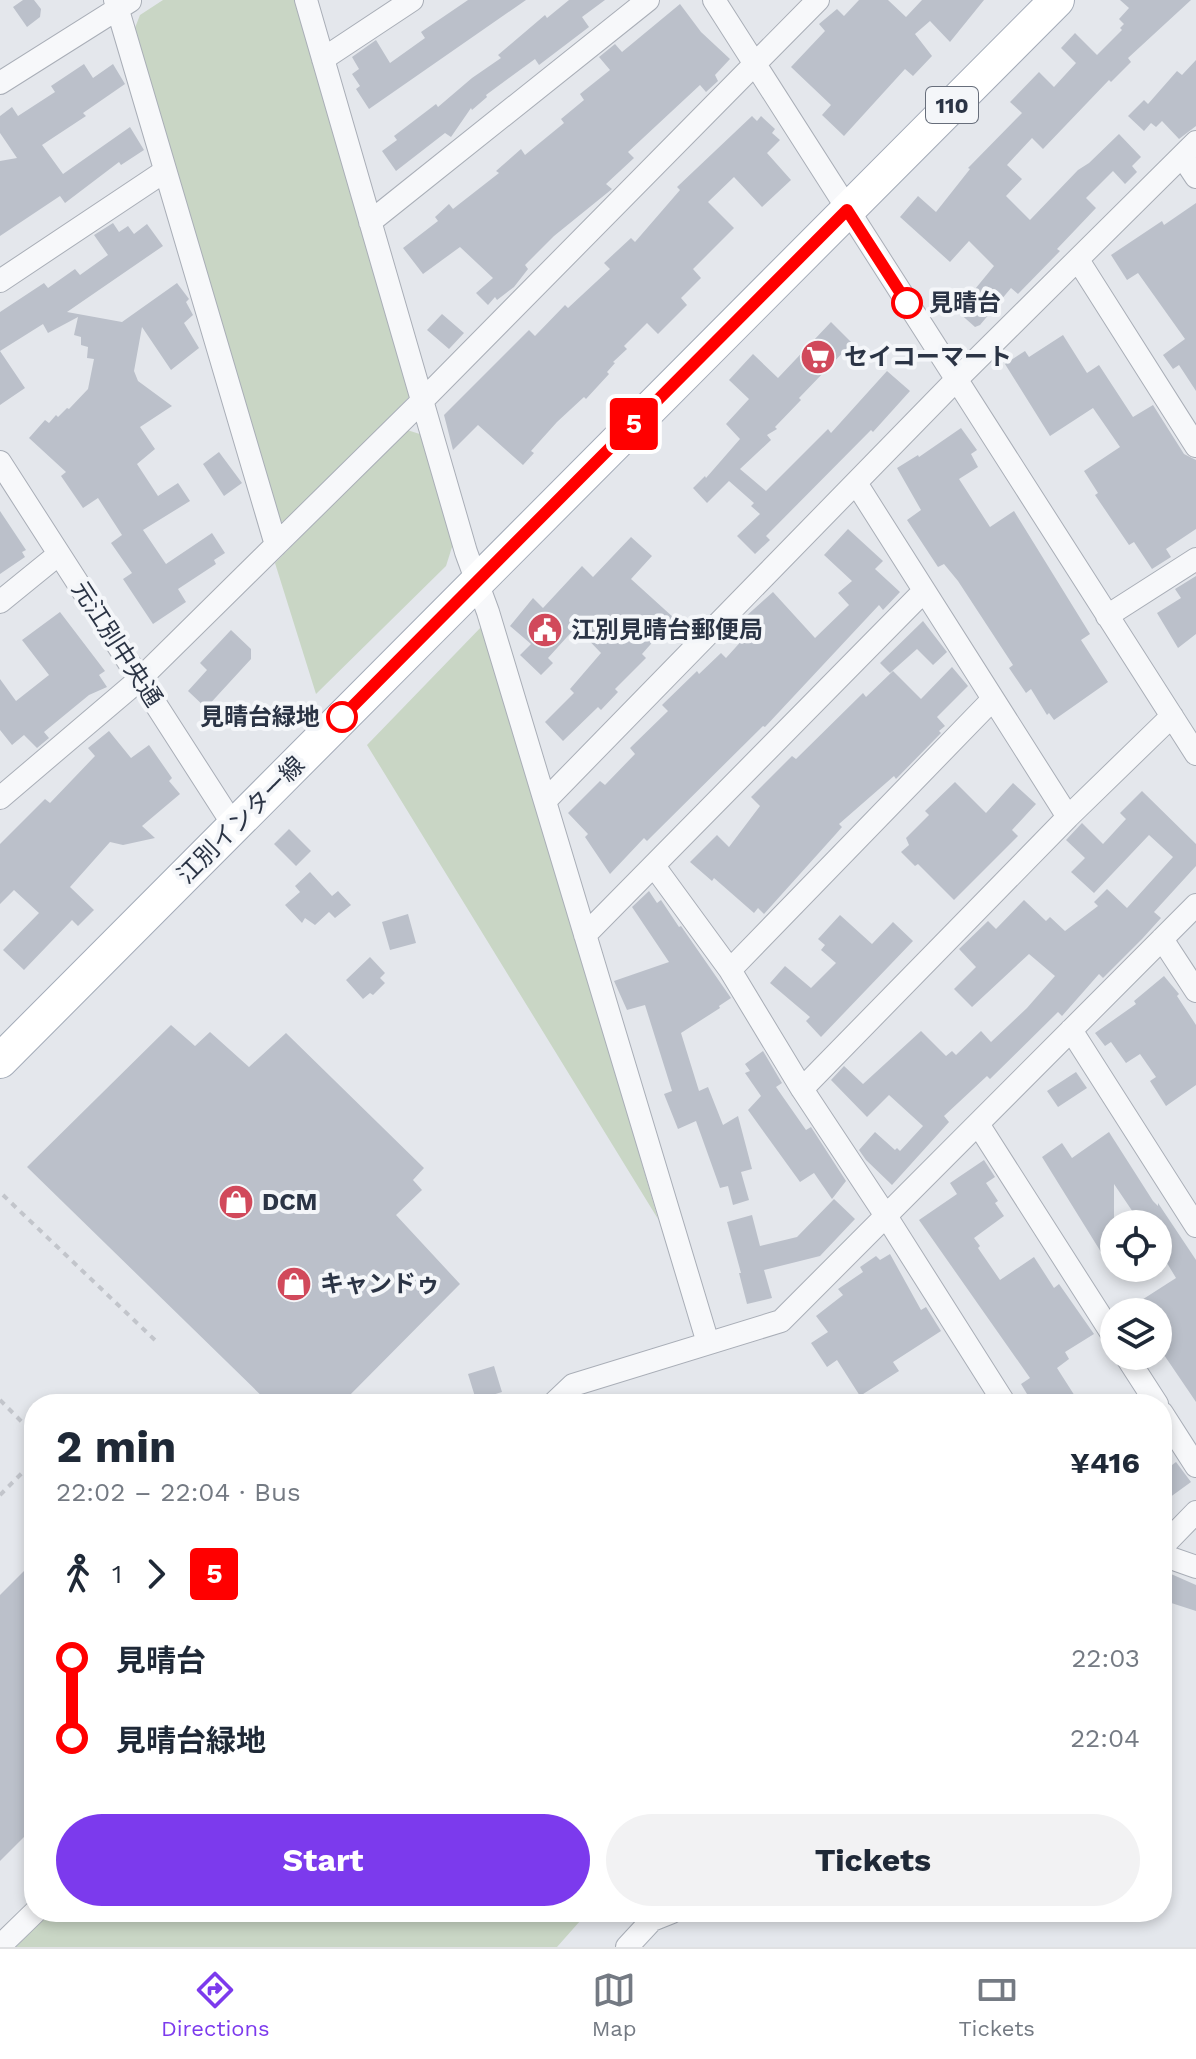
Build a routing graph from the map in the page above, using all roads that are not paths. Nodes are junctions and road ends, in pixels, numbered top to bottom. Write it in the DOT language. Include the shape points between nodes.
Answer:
graph roads {
  1 [pos="306,0"];
  2 [pos="412,0"];
  3 [pos="648,0"];
  4 [pos="714,0"];
  5 [pos="818,0"];
  6 [pos="1057,0"];
  7 [pos="121,3"];
  8 [pos="323,59"];
  9 [pos="755,65"];
  10 [pos="0,83"];
  11 [pos="1189,149"];
  12 [pos="165,171"];
  13 [pos="1196,177"];
  14 [pos="847,210"];
  15 [pos="370,222"];
  16 [pos="1078,260"];
  17 [pos="0,281"];
  18 [pos="956,380"];
  19 [pos="422,401"];
  20 [pos="1196,446"];
  21 [pos="0,462"];
  22 [pos="856,483"];
  23 [pos="276,545"];
  24 [pos="59,554"];
  25 [pos="1196,559"];
  26 [pos="479,580"];
  27 [pos="924,591"];
  28 [pos="0,602"];
  29 [pos="1107,616"];
  30 [pos="140,679"];
  31 [pos="993,699"];
  32 [pos="1172,716"];
  33 [pos="1196,754"];
  34 [pos="0,798"];
  35 [pos="545,801"];
  36 [pos="1068,817"];
  37 [pos="234,826"];
  38 [pos="654,866"];
  39 [pos="1196,905"];
  40 [pos="585,935"];
  41 [pos="1162,939"];
  42 [pos="730,970"];
  43 [pos="1196,991"];
  44 [pos="1071,1030"];
  45 [pos="3,1049"];
  46 [pos="802,1089"];
  47 [pos="978,1124"];
  48 [pos="886,1216"];
  49 [pos="1196,1226"];
  50 [pos="1100,1315"];
  51 [pos="708,1343"];
  52 [pos="1135,1370"];
  53 [pos="564,1394"];
  54 [pos="999,1394"];
  55 [pos="1151,1394"];
  56 [pos="1172,1429"];
  57 [pos="1196,1466"];
  58 [pos="1196,1512"];
  59 [pos="1172,1537"];
  60 [pos="1172,1559"];
  61 [pos="1196,1567"];
  62 [pos="25,1922"];
  63 [pos="650,1922"];
  64 [pos="0,1946"];
  65 [pos="627,1947"];
  1 -- 8 [label="street"];
  2 -- 8 [label="street"];
  3 -- 15 [label="street"];
  4 -- 9 [label="street"];
  5 -- 9 [label="street"];
  6 -- 14 [label="main road, 江別インター線 / 110"];
  7 -- 10 [label="street"];
  7 -- 12 [label="street"];
  8 -- 15 [label="street"];
  9 -- 14 [label="street"];
  9 -- 19 [label="street"];
  11 -- 13 [label="street"];
  11 -- 16 [label="street"];
  12 -- 17 [label="street"];
  12 -- 23 [label="street"];
  14 -- 18 [label="street"];
  14 -- 26 [label="main road, 江別インター線 / 110"];
  15 -- 19 [label="street"];
  16 -- 18 [label="street"];
  16 -- 20 [label="street"];
  18 -- 22 [label="street"];
  18 -- 29 [label="street"];
  19 -- 23 [label="street"];
  19 -- 26 [label="street" via="466,553"];
  21 -- 24 [label="street, 元江別中央通"];
  22 -- 27 [label="street"];
  22 -- 35 [label="street"];
  23 -- 30 [label="street"];
  24 -- 28 [label="street"];
  24 -- 30 [label="street, 元江別中央通"];
  25 -- 29 [label="street"];
  26 -- 35 [label="street"];
  26 -- 37 [label="main road, 江別インター線 / 110"];
  27 -- 31 [label="street"];
  27 -- 38 [label="street"];
  29 -- 32 [label="street"];
  30 -- 34 [label="street"];
  30 -- 37 [label="street, 元江別中央通"];
  31 -- 36 [label="street"];
  31 -- 42 [label="street"];
  32 -- 33 [label="street"];
  32 -- 36 [label="street"];
  35 -- 40 [label="street"];
  36 -- 46 [label="street"];
  37 -- 45 [label="main road, 江別インター線 / 110"];
  38 -- 40 [label="street"];
  38 -- 42 [label="street"];
  39 -- 41 [label="street"];
  40 -- 51 [label="street"];
  41 -- 43 [label="street"];
  41 -- 44 [label="street"];
  42 -- 46 [label="street"];
  44 -- 47 [label="street"];
  44 -- 49 [label="street"];
  46 -- 48 [label="street"];
  47 -- 48 [label="street"];
  47 -- 50 [label="street"];
  48 -- 51 [label="street" via="781,1321"];
  48 -- 54 [label="street"];
  51 -- 53 [label="street" via="573,1385"];
  52 -- 55 [label="street"];
  56 -- 57 [label="street"];
  58 -- 59 [label="street"];
  60 -- 61 [label="street"];
  62 -- 64 [label="street"];
  63 -- 65 [label="street"];
}
